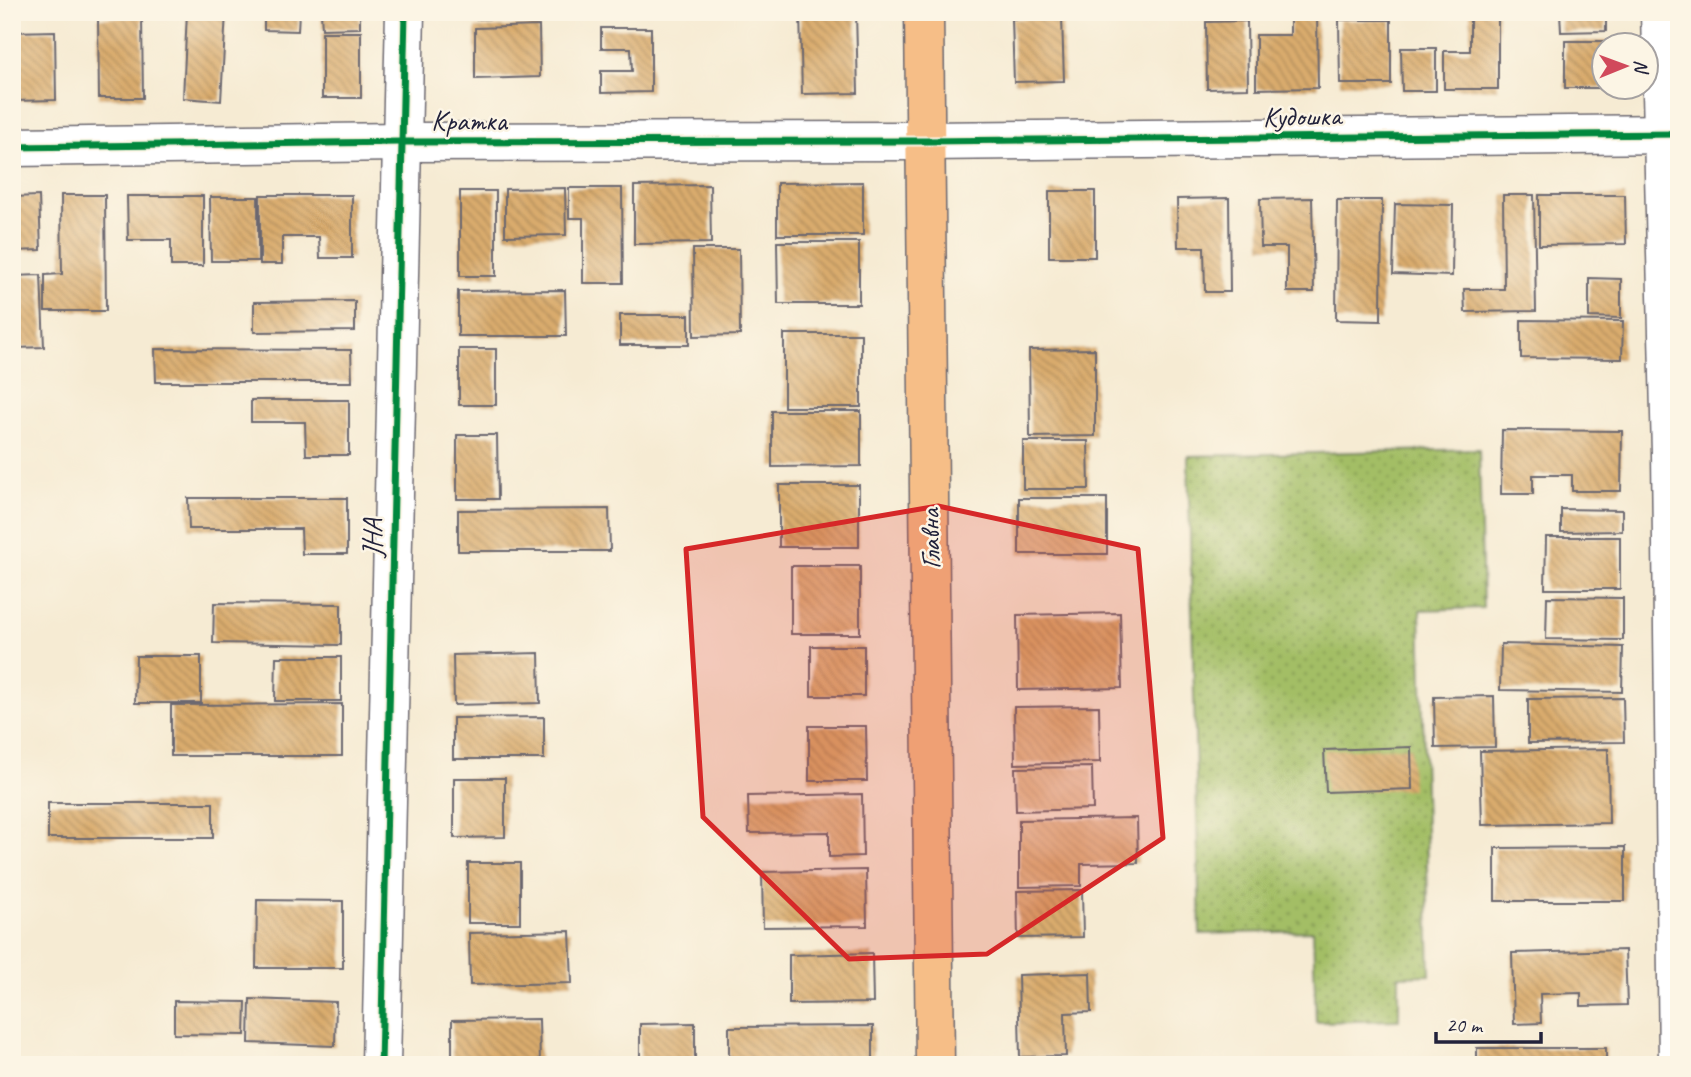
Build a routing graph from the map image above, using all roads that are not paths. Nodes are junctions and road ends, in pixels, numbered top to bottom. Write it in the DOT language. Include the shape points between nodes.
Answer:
graph roads {
  1 [pos="405,12"];
  2 [pos="924,12"];
  3 [pos="1660,12"];
  4 [pos="1670,134"];
  5 [pos="926,141"];
  6 [pos="401,142"];
  7 [pos="12,147"];
  8 [pos="381,1065"];
  9 [pos="935,1065"];
  10 [pos="1678,1065"];
  1 -- 6 [label="street, ЈНА"];
  2 -- 5 [label="main road, Главна"];
  3 -- 4 [label="street"];
  4 -- 5 [label="street, Кудошка"];
  4 -- 10 [label="street"];
  5 -- 6 [label="street, Кратка"];
  5 -- 9 [label="main road, Главна"];
  6 -- 7 [label="street, Кратка"];
  6 -- 8 [label="street, ЈНА"];
}
